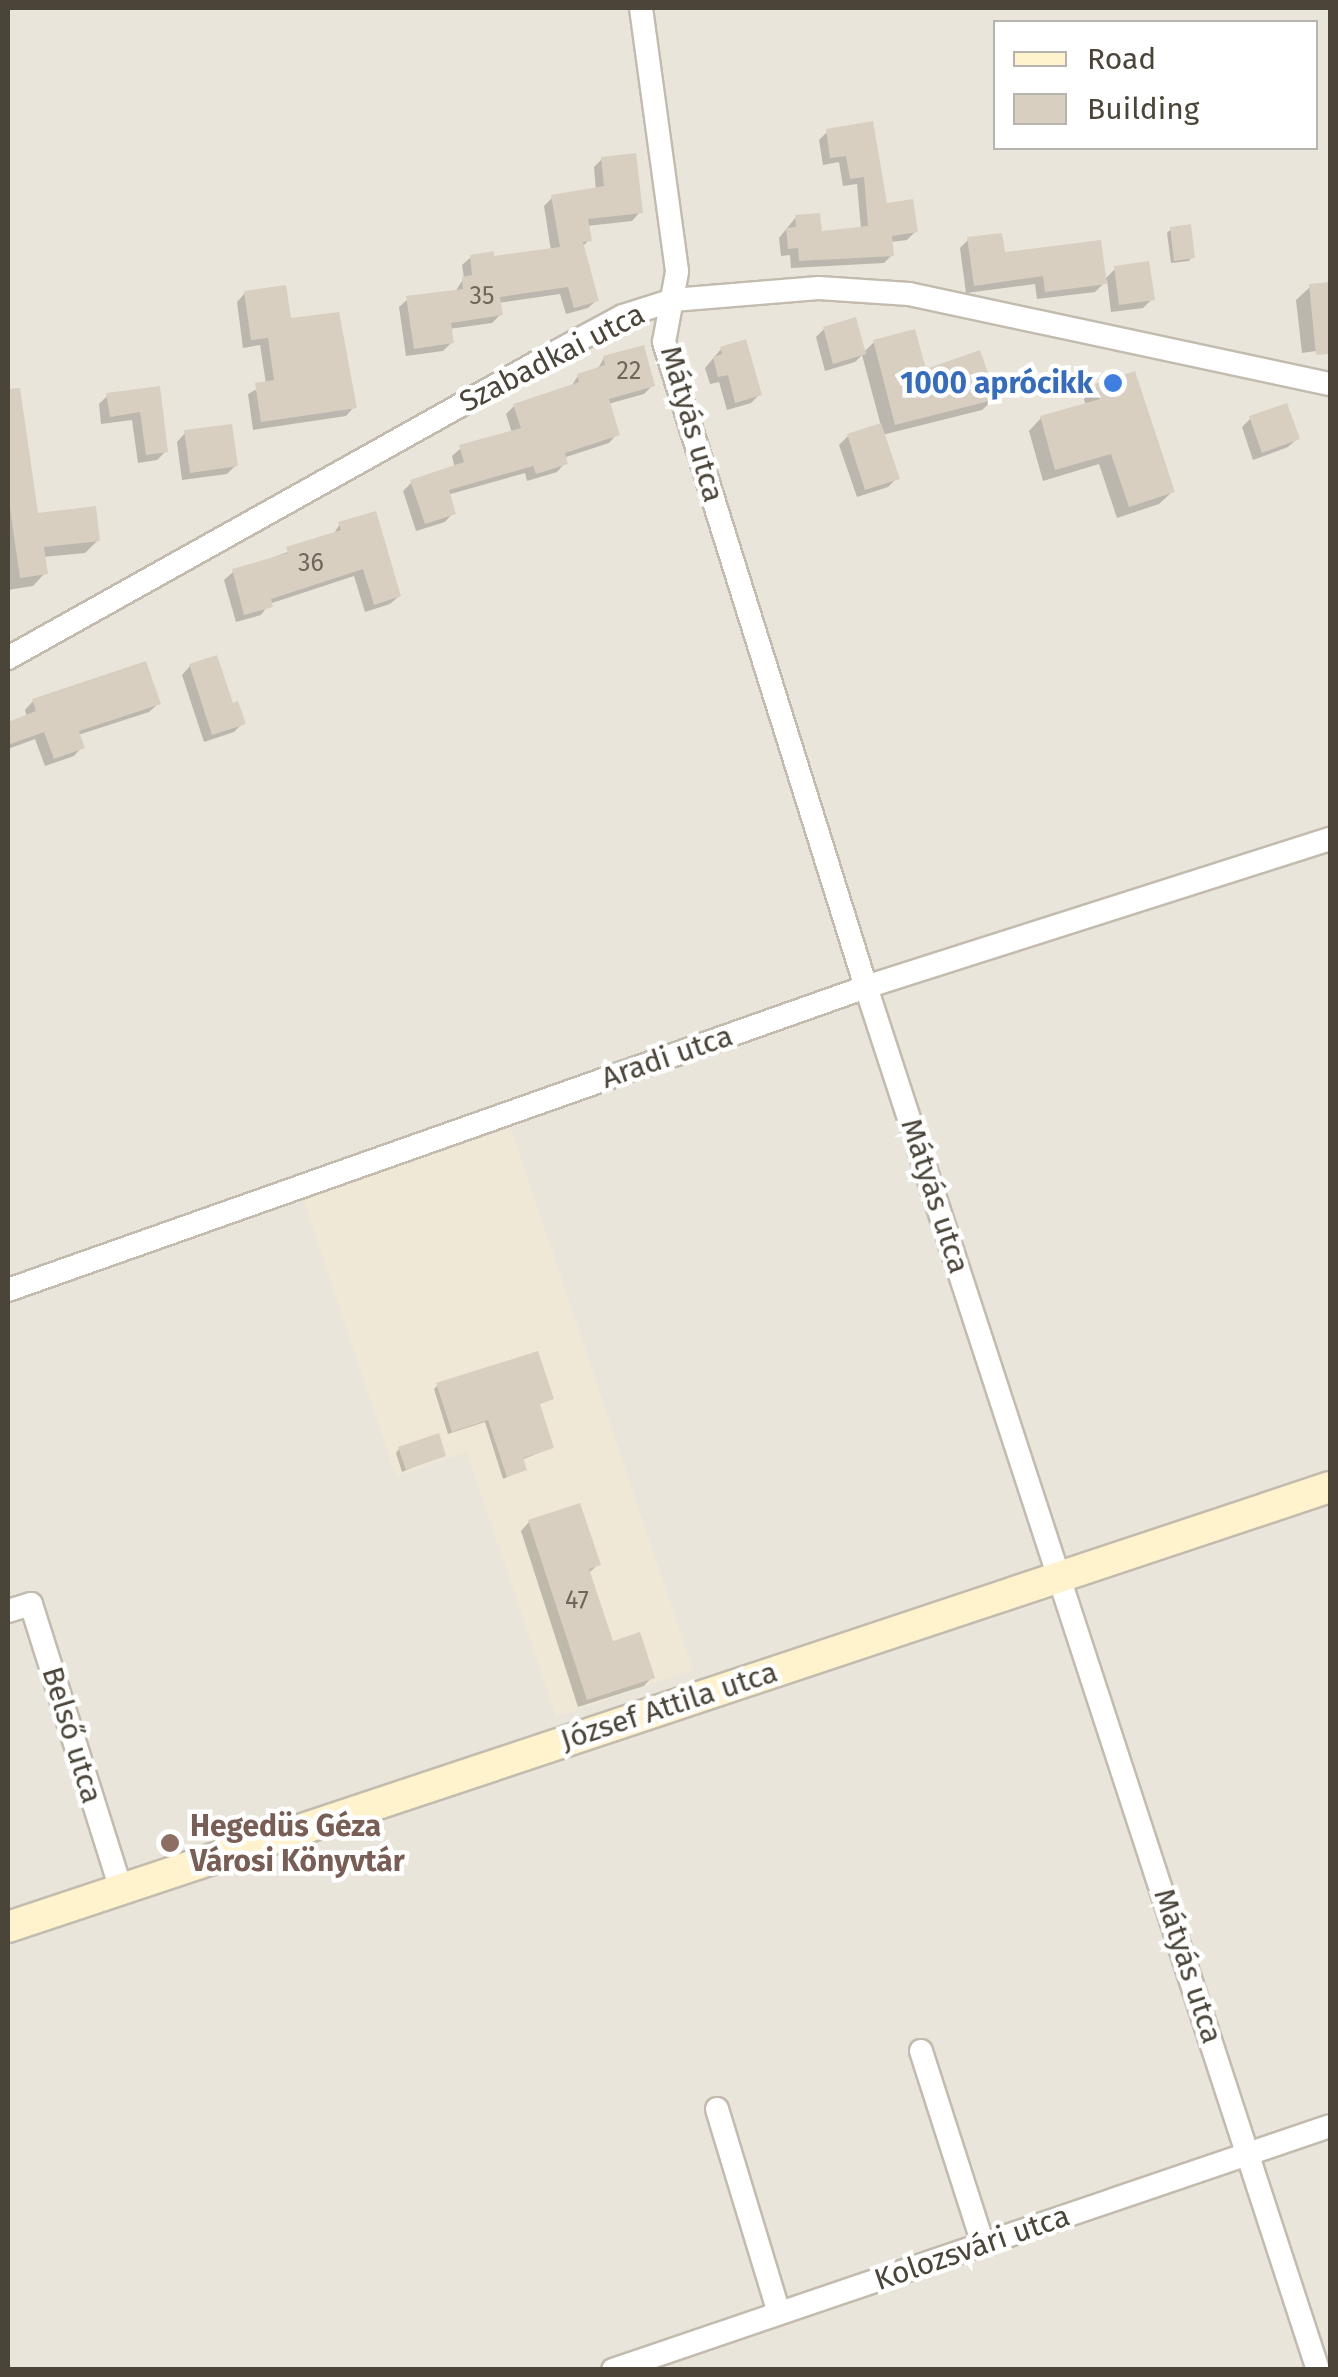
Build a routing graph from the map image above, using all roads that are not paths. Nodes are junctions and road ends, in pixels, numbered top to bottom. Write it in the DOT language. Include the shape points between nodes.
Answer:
graph roads {
  1 [pos="641,8"];
  2 [pos="673,300"];
  3 [pos="1330,384"];
  4 [pos="8,658"];
  5 [pos="1330,839"];
  6 [pos="866,987"];
  7 [pos="8,1290"];
  8 [pos="1330,1487"];
  9 [pos="1060,1576"];
  10 [pos="8,1611"];
  11 [pos="121,1889"];
  12 [pos="8,1926"];
  13 [pos="921,2050"];
  14 [pos="718,2109"];
  15 [pos="1330,2126"];
  16 [pos="1250,2153"];
  17 [pos="982,2244"];
  18 [pos="779,2313"];
  19 [pos="613,2370"];
  20 [pos="1318,2370"];
  1 -- 2 [label="street, Mátyás utca" via="677,272"];
  2 -- 3 [label="street, Szabadkai utca" via="820,288 909,294"];
  2 -- 4 [label="street, Szabadkai utca" via="561,349"];
  2 -- 6 [label="street, Mátyás utca" via="664,342"];
  5 -- 6 [label="street, Aradi utca"];
  6 -- 7 [label="street, Aradi utca"];
  6 -- 9 [label="street, Mátyás utca"];
  8 -- 9 [label="street, József Attila utca"];
  9 -- 11 [label="street, József Attila utca"];
  9 -- 16 [label="street, Mátyás utca"];
  10 -- 11 [label="street, Belső utca" via="31,1604"];
  11 -- 12 [label="street, József Attila utca"];
  13 -- 17 [label="street"];
  14 -- 18 [label="street"];
  15 -- 16 [label="street, Kolozsvári utca"];
  16 -- 17 [label="street, Kolozsvári utca"];
  16 -- 20 [label="street, Mátyás utca"];
  17 -- 18 [label="street, Kolozsvári utca"];
  18 -- 19 [label="street, Kolozsvári utca"];
}
